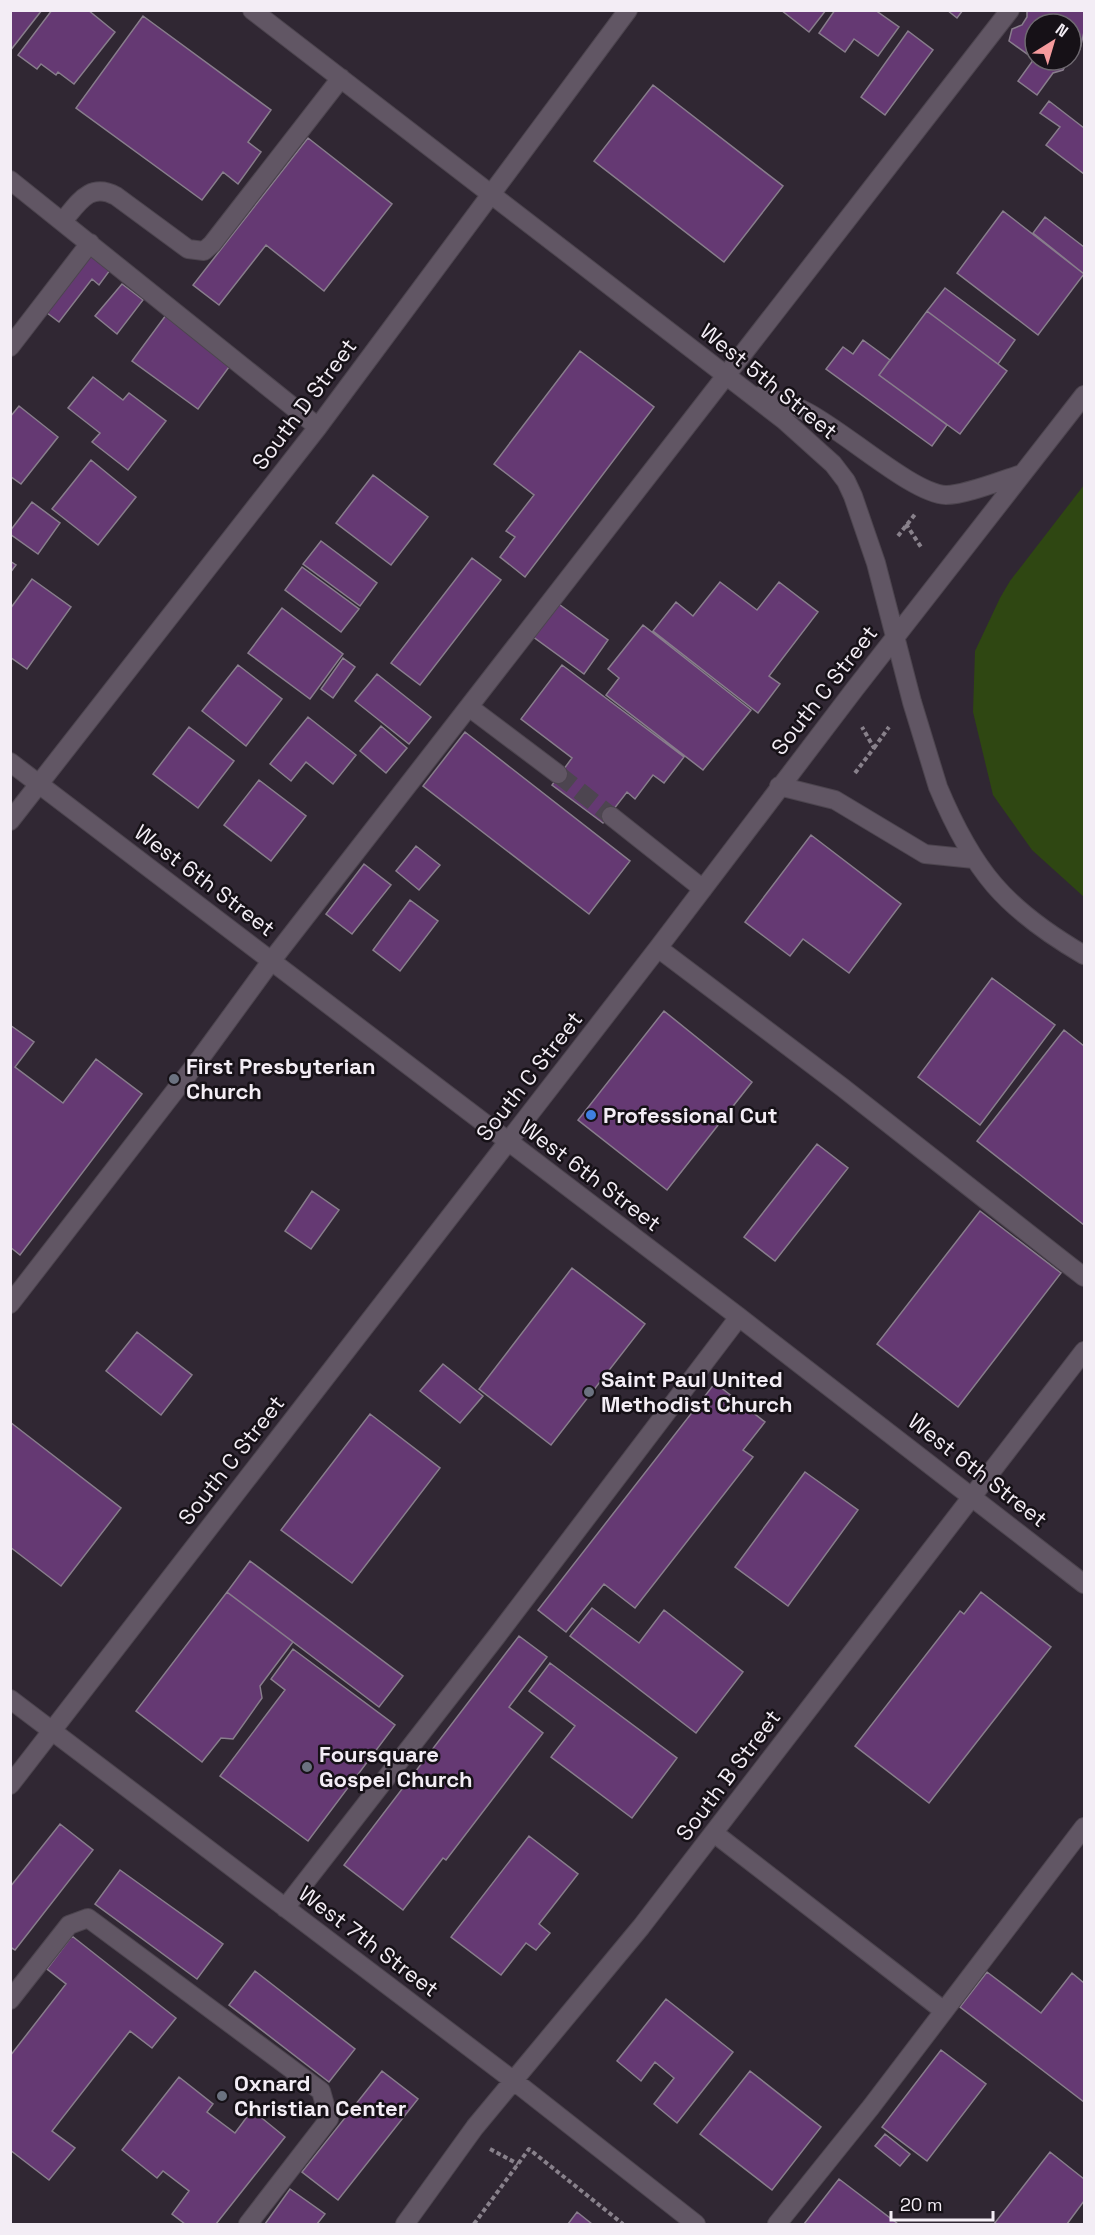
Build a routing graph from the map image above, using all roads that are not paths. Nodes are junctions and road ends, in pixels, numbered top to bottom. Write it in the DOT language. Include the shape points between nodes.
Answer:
graph roads {
  1 [pos="252,10"];
  2 [pos="628,10"];
  3 [pos="1010,10"];
  4 [pos="341,78"];
  5 [pos="10,180"];
  6 [pos="491,195"];
  7 [pos="63,221"];
  8 [pos="90,243"];
  9 [pos="10,347"];
  10 [pos="726,375"];
  11 [pos="748,392"];
  12 [pos="1084,395"];
  13 [pos="318,427"];
  14 [pos="1022,474"];
  15 [pos="896,636"];
  16 [pos="469,707"];
  17 [pos="10,762"];
  18 [pos="558,774"];
  19 [pos="39,784"];
  20 [pos="779,786"];
  21 [pos="611,816"];
  22 [pos="10,821"];
  23 [pos="974,859"];
  24 [pos="703,889"];
  25 [pos="658,948"];
  26 [pos="1084,955"];
  27 [pos="272,960"];
  28 [pos="508,1142"];
  29 [pos="1084,1277"];
  30 [pos="10,1304"];
  31 [pos="739,1317"];
  32 [pos="1084,1351"];
  33 [pos="973,1496"];
  34 [pos="1084,1584"];
  35 [pos="10,1699"];
  36 [pos="52,1731"];
  37 [pos="10,1785"];
  38 [pos="1084,1827"];
  39 [pos="714,1833"];
  40 [pos="285,1908"];
  41 [pos="10,2000"];
  42 [pos="944,2011"];
  43 [pos="514,2081"];
  44 [pos="248,2224"];
  45 [pos="405,2224"];
  46 [pos="696,2224"];
  47 [pos="777,2224"];
  1 -- 4 [label="street, West 5th Street"];
  2 -- 6 [label="street, South D Street"];
  3 -- 10 [label="street"];
  4 -- 6 [label="street, West 5th Street"];
  4 -- 7 [label="street" via="204,251 188,249 104,190 94,191 78,203"];
  5 -- 7 [label="street"];
  6 -- 10 [label="street, West 5th Street"];
  6 -- 13 [label="street, South D Street"];
  7 -- 8 [label="street"];
  8 -- 9 [label="street"];
  8 -- 13 [label="street"];
  10 -- 11 [label="street, West 5th Street"];
  10 -- 16 [label="street"];
  11 -- 14 [label="street" via="803,410 931,491 959,493"];
  11 -- 15 [label="street, West 5th Street" via="815,446 846,481 867,534"];
  12 -- 14 [label="street, South C Street"];
  13 -- 19 [label="street, South D Street"];
  14 -- 15 [label="street, South C Street"];
  15 -- 20 [label="street, South C Street"];
  15 -- 23 [label="street, West 5th Street" via="938,787"];
  16 -- 18 [label="street"];
  16 -- 27 [label="street"];
  17 -- 19 [label="street, West 6th Street"];
  19 -- 22 [label="street, South D Street"];
  19 -- 27 [label="street, West 6th Street"];
  20 -- 23 [label="street" via="835,801 925,854"];
  20 -- 24 [label="street, South C Street"];
  21 -- 24 [label="street"];
  23 -- 26 [label="street, West 5th Street" via="1021,912"];
  24 -- 25 [label="street, South C Street"];
  25 -- 28 [label="street, South C Street"];
  25 -- 29 [label="street"];
  27 -- 28 [label="street, West 6th Street"];
  27 -- 30 [label="street"];
  28 -- 31 [label="street, West 6th Street"];
  28 -- 36 [label="street, South C Street"];
  31 -- 33 [label="street, West 6th Street"];
  31 -- 40 [label="street"];
  32 -- 33 [label="street, South B Street"];
  33 -- 34 [label="street, West 6th Street"];
  33 -- 39 [label="street, South B Street"];
  35 -- 36 [label="street, West 7th Street"];
  36 -- 37 [label="street, South C Street"];
  36 -- 40 [label="street, West 7th Street"];
  38 -- 42 [label="street"];
  39 -- 42 [label="street"];
  39 -- 43 [label="street, South B Street"];
  40 -- 43 [label="street, West 7th Street"];
  41 -- 44 [label="street" via="69,1925 88,1918 321,2091 329,2119"];
  42 -- 47 [label="street"];
  43 -- 45 [label="street, South B Street" via="475,2127"];
  43 -- 46 [label="street, West 7th Street"];
}
